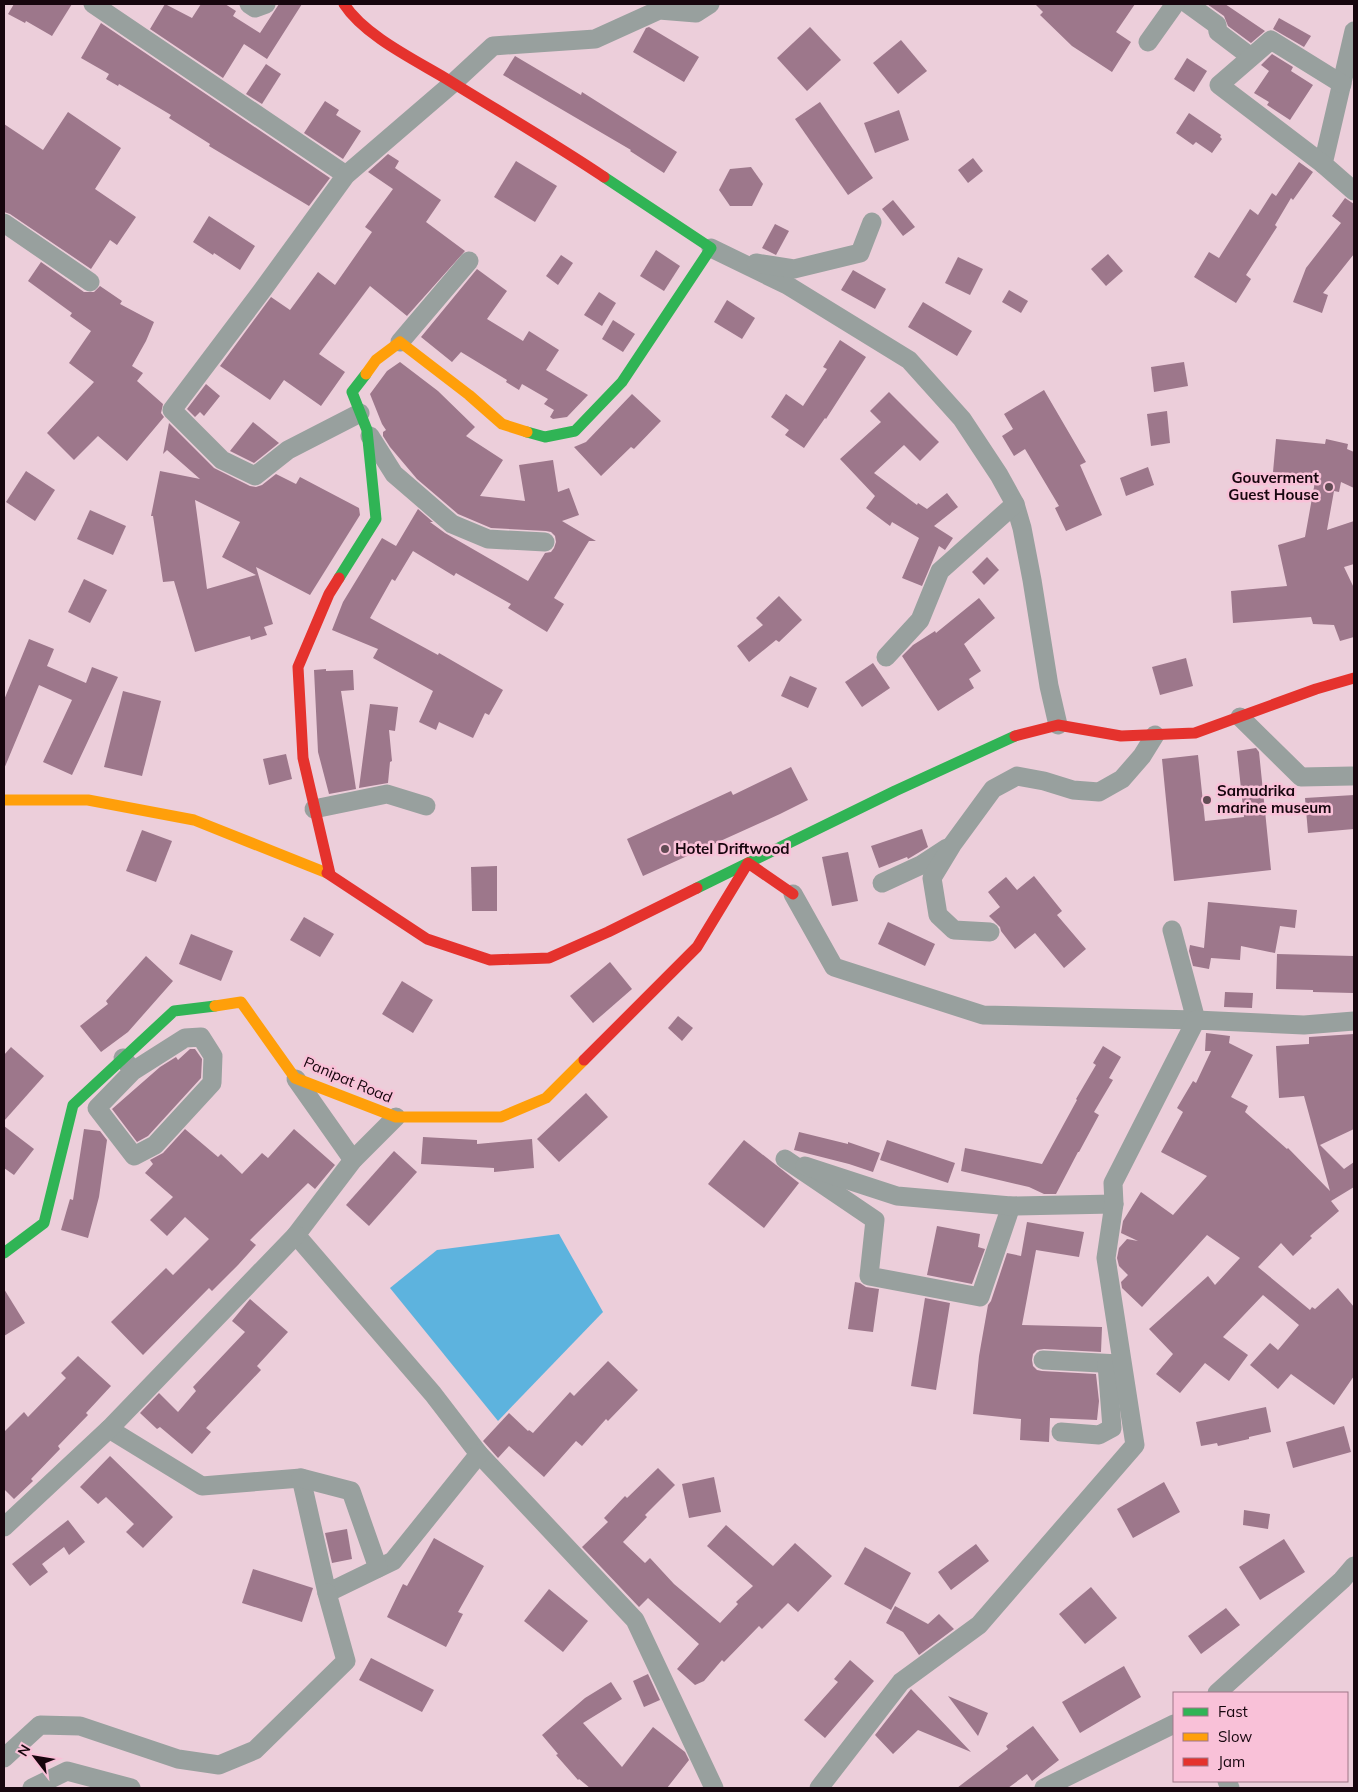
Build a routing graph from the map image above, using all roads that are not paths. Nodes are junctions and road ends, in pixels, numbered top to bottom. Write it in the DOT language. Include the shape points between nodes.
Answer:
graph roads {
  1 [pos="93,4"];
  2 [pos="249,4"];
  3 [pos="266,4"];
  4 [pos="344,4"];
  5 [pos="710,4"];
  6 [pos="1175,4"];
  7 [pos="1188,4"];
  8 [pos="1354,31"];
  9 [pos="1148,42"];
  10 [pos="1251,57"];
  11 [pos="453,83"];
  12 [pos="1342,84"];
  13 [pos="1323,164"];
  14 [pos="346,175"];
  15 [pos="1354,191"];
  16 [pos="872,222"];
  17 [pos="4,223"];
  18 [pos="711,248"];
  19 [pos="735,260"];
  20 [pos="469,261"];
  21 [pos="90,282"];
  22 [pos="400,342"];
  23 [pos="364,422"];
  24 [pos="1015,504"];
  25 [pos="545,542"];
  26 [pos="886,657"];
  27 [pos="1354,678"];
  28 [pos="1240,717"];
  29 [pos="1058,725"];
  30 [pos="1155,735"];
  31 [pos="1352,776"];
  32 [pos="4,800"];
  33 [pos="426,806"];
  34 [pos="314,808"];
  35 [pos="952,845"];
  36 [pos="748,862"];
  37 [pos="330,874"];
  38 [pos="882,883"];
  39 [pos="793,894"];
  40 [pos="1172,930"];
  41 [pos="990,932"];
  42 [pos="1196,1020"];
  43 [pos="1354,1022"];
  44 [pos="128,1065"];
  45 [pos="295,1078"];
  46 [pos="396,1117"];
  47 [pos="353,1160"];
  48 [pos="1114,1204"];
  49 [pos="1010,1206"];
  50 [pos="296,1235"];
  51 [pos="4,1253"];
  52 [pos="1043,1360"];
  53 [pos="1115,1364"];
  54 [pos="109,1429"];
  55 [pos="1061,1432"];
  56 [pos="479,1454"];
  57 [pos="301,1478"];
  58 [pos="4,1528"];
  59 [pos="1354,1566"];
  60 [pos="378,1568"];
  61 [pos="327,1593"];
  62 [pos="1218,1692"];
  63 [pos="1173,1724"];
  64 [pos="4,1758"];
  65 [pos="32,1788"];
  66 [pos="131,1788"];
  67 [pos="714,1788"];
  68 [pos="819,1788"];
  69 [pos="1044,1788"];
  1 -- 14 [label="street"];
  2 -- 3 [label="street" via="255,8"];
  4 -- 11 [label="main road" via="380,39"];
  5 -- 11 [label="street" via="696,13 659,10 595,39 493,46"];
  6 -- 9 [label="street"];
  7 -- 10 [label="street" via="1217,25 1218,32"];
  8 -- 12 [label="street"];
  10 -- 12 [label="street" via="1271,40"];
  10 -- 13 [label="street" via="1219,85"];
  11 -- 14 [label="street"];
  11 -- 18 [label="main road" via="571,155"];
  12 -- 13 [label="street"];
  13 -- 15 [label="street"];
  14 -- 23 [label="street" via="172,410 222,460 255,476 288,450"];
  16 -- 19 [label="street" via="860,254 794,269"];
  17 -- 21 [label="street"];
  18 -- 19 [label="street"];
  18 -- 22 [label="main road" via="622,382 575,430 545,437 502,424"];
  19 -- 24 [label="street" via="787,284 909,360 962,419"];
  20 -- 22 [label="street"];
  22 -- 23 [label="main road" via="376,360 352,392"];
  23 -- 25 [label="street" via="394,474 452,524 488,539"];
  23 -- 34 [label="main road" via="376,519 329,594 298,667 303,758"];
  24 -- 26 [label="street" via="940,571 920,620"];
  24 -- 29 [label="street"];
  27 -- 28 [label="main road"];
  28 -- 30 [label="main road" via="1195,733"];
  28 -- 31 [label="street" via="1301,777"];
  29 -- 30 [label="main road" via="1121,736"];
  29 -- 36 [label="main road" via="1008,738"];
  30 -- 35 [label="street" via="1122,778 1100,792 1073,790 1044,780 1017,776 993,789"];
  32 -- 37 [label="main road" via="88,800 194,820"];
  33 -- 34 [label="street" via="387,794"];
  34 -- 37 [label="main road"];
  35 -- 38 [label="street"];
  35 -- 41 [label="street" via="932,878 938,915 954,930"];
  36 -- 37 [label="main road" via="549,958 490,960 427,939"];
  36 -- 39 [label="main road"];
  36 -- 46 [label="main road, Panipat Road" via="697,947 546,1098 501,1117"];
  39 -- 42 [label="street" via="834,967 983,1015"];
  40 -- 42 [label="street"];
  42 -- 43 [label="street" via="1304,1025"];
  42 -- 48 [label="street" via="1113,1183"];
  44 -- 44 [label="street" via="185,1038 201,1037 213,1056 212,1084 155,1145 134,1156 97,1108"];
  44 -- 45 [label="main road, Panipat Road" via="174,1011 241,1002"];
  44 -- 51 [label="main road, Panipat Road" via="73,1105 44,1223"];
  45 -- 46 [label="main road, Panipat Road"];
  45 -- 47 [label="street"];
  46 -- 47 [label="street"];
  47 -- 50 [label="street"];
  48 -- 49 [label="street"];
  48 -- 53 [label="street" via="1106,1258"];
  49 -- 49 [label="street" via="897,1196 785,1160 875,1220 869,1276 980,1297"];
  50 -- 54 [label="street"];
  50 -- 56 [label="street" via="433,1394"];
  52 -- 53 [label="street"];
  53 -- 55 [label="street" via="1112,1428 1099,1436"];
  53 -- 68 [label="street" via="1135,1445 979,1625 901,1682"];
  54 -- 57 [label="street" via="202,1486"];
  54 -- 58 [label="street"];
  56 -- 60 [label="street" via="393,1560"];
  56 -- 67 [label="street" via="635,1620"];
  57 -- 60 [label="street" via="351,1491"];
  57 -- 61 [label="street"];
  59 -- 62 [label="street"];
  60 -- 61 [label="street"];
  61 -- 64 [label="street" via="346,1661 255,1750 219,1766 178,1759 80,1726 40,1726"];
  63 -- 69 [label="street"];
  65 -- 66 [label="street" via="68,1770"];
}
